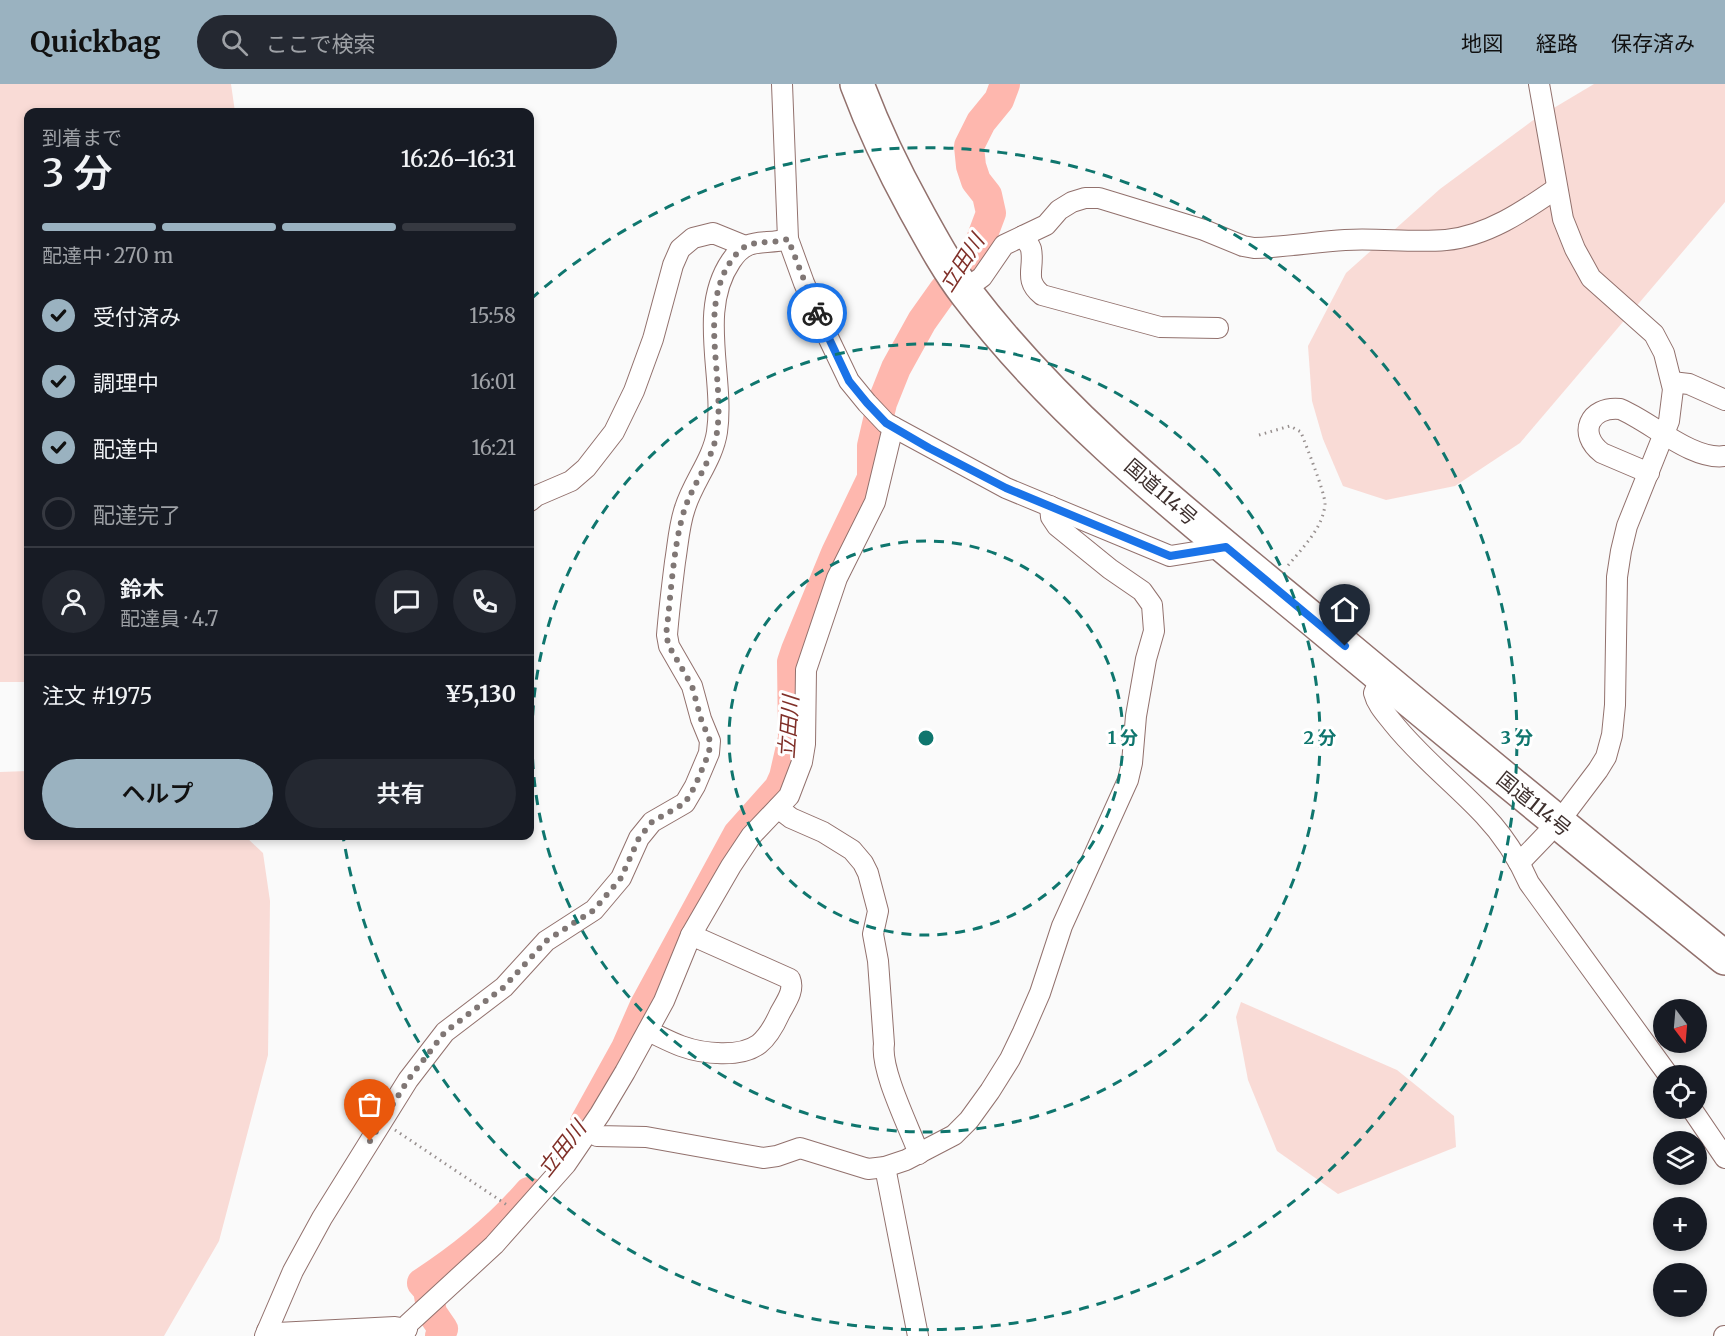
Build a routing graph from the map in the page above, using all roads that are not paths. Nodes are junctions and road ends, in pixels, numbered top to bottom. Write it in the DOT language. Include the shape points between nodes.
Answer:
graph roads {
  1 [pos="782,84"];
  2 [pos="857,84"];
  3 [pos="1539,84"];
  4 [pos="1557,188"];
  5 [pos="1023,236"];
  6 [pos="788,239"];
  7 [pos="745,246"];
  8 [pos="964,290"];
  9 [pos="1218,328"];
  10 [pos="1672,382"];
  11 [pos="1725,400"];
  12 [pos="893,427"];
  13 [pos="1664,434"];
  14 [pos="1725,456"];
  15 [pos="1649,472"];
  16 [pos="534,498"];
  17 [pos="1050,506"];
  18 [pos="1226,547"];
  19 [pos="1382,677"];
  20 [pos="778,808"];
  21 [pos="1567,812"];
  22 [pos="1546,835"];
  23 [pos="1519,863"];
  24 [pos="691,935"];
  25 [pos="1725,957"];
  26 [pos="648,1030"];
  27 [pos="1661,1065"];
  28 [pos="1698,1119"];
  29 [pos="588,1131"];
  30 [pos="919,1154"];
  31 [pos="1725,1158"];
  32 [pos="885,1167"];
  33 [pos="405,1333"];
  34 [pos="266,1334"];
  35 [pos="918,1336"];
  1 -- 6 [label="street"];
  2 -- 8 [label="highway, 国道114号" via="894,171"];
  3 -- 4 [label="street"];
  4 -- 5 [label="street" via="1509,219 1446,240 1345,240 1254,249 1192,226 1092,198 1065,206 1046,225"];
  4 -- 10 [label="street" via="1563,219 1582,264 1592,278 1654,334"];
  5 -- 8 [label="street" via="1004,246 982,277"];
  5 -- 9 [label="street" via="1031,250 1031,282 1042,295 1160,327"];
  6 -- 7 [label="street"];
  6 -- 12 [label="street" via="849,381"];
  7 -- 16 [label="street" via="713,233 693,238 680,249 653,339 614,432 571,481"];
  7 -- 34 [label="street" via="730,262 717,300 717,434 680,523 666,635 692,686 710,741 709,753 685,803 652,822 639,838 621,878 594,910 546,941 504,987 445,1032 408,1080 317,1227"];
  8 -- 18 [label="highway, 国道114号" via="1028,368 1112,450"];
  10 -- 11 [label="street" via="1689,384"];
  10 -- 13 [label="street"];
  12 -- 17 [label="street" via="1006,488"];
  12 -- 20 [label="street" via="875,502 837,578 806,670 802,762 789,796"];
  13 -- 14 [label="street" via="1708,456"];
  13 -- 15 [label="street"];
  13 -- 15 [label="street" via="1620,409 1601,411 1590,420 1588,433 1596,449"];
  15 -- 21 [label="street" via="1627,526 1617,577 1612,735 1598,770"];
  17 -- 18 [label="street" via="1170,556"];
  17 -- 30 [label="street" via="1056,526 1143,591 1152,605 1154,631 1136,716 1132,763 1010,1059 969,1120 954,1135"];
  18 -- 19 [label="highway, 国道114号"];
  19 -- 23 [label="street" via="1375,700 1411,746 1484,815"];
  19 -- 25 [label="highway, 国道114号"];
  20 -- 24 [label="street" via="731,866"];
  20 -- 30 [label="street" via="852,850 868,873 878,911 873,934 882,1053"];
  22 -- 23 [label="street"];
  23 -- 27 [label="street" via="1529,883"];
  24 -- 26 [label="street"];
  24 -- 26 [label="street" via="790,980 792,990 762,1041 739,1052 683,1047"];
  26 -- 29 [label="street"];
  28 -- 31 [label="street"];
  29 -- 32 [label="street" via="597,1136 646,1137 763,1158 800,1148 868,1169"];
  29 -- 33 [label="street" via="566,1164 494,1245 408,1324"];
  30 -- 32 [label="street"];
  32 -- 35 [label="street"];
  33 -- 34 [label="street" via="395,1327"];
}
